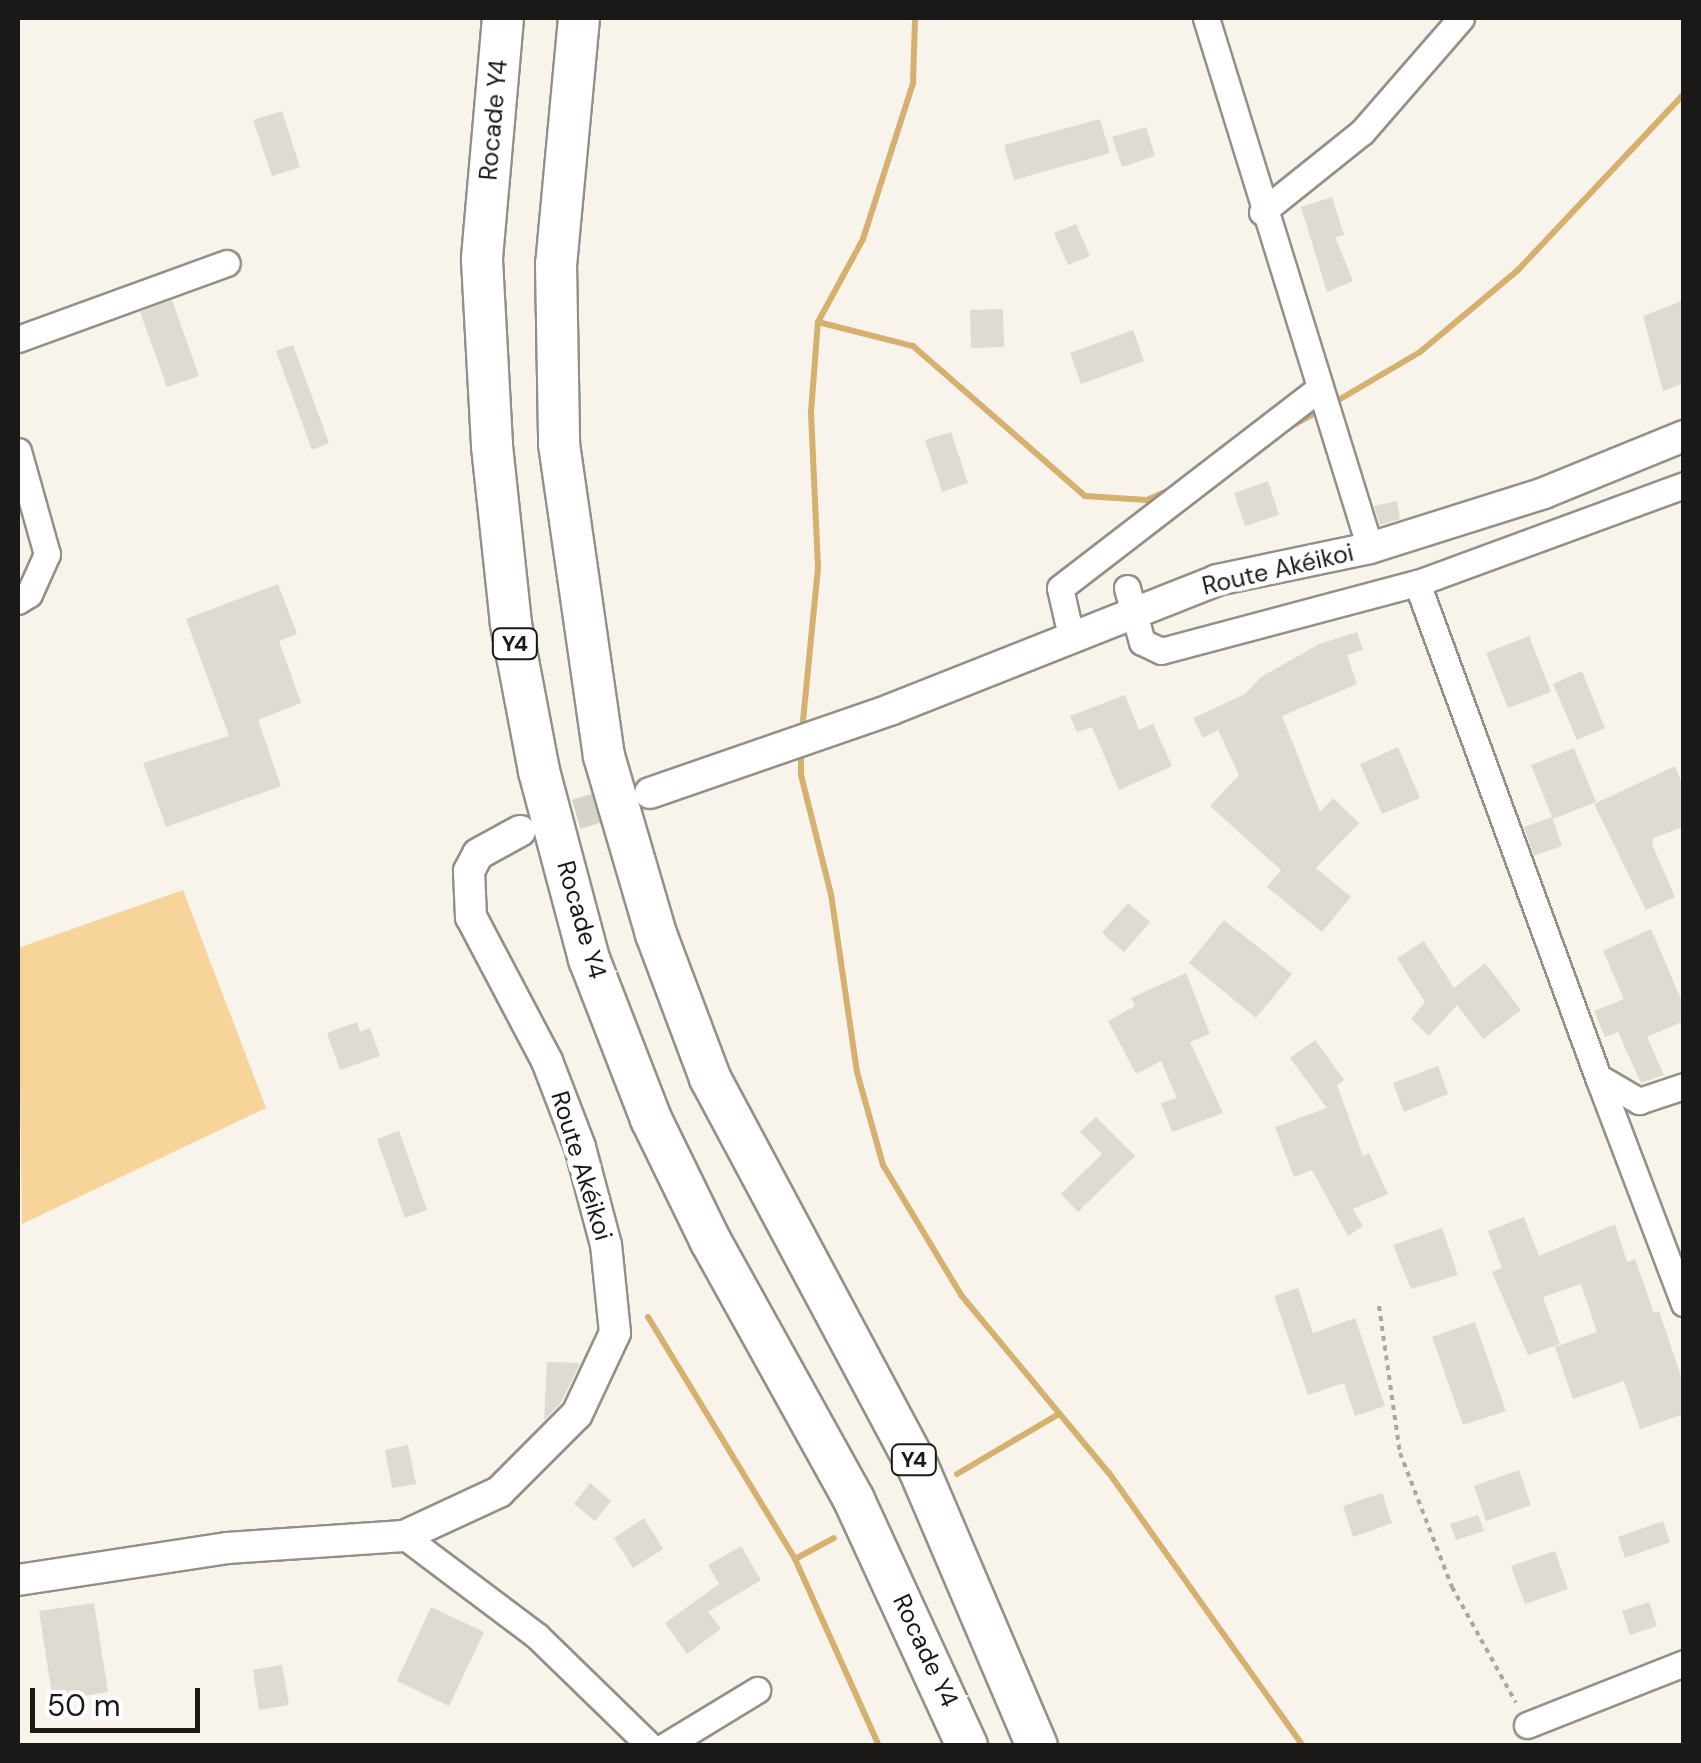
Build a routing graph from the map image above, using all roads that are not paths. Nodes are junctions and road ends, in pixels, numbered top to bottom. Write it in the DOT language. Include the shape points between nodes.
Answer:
graph roads {
  1 [pos="503,18"];
  2 [pos="1206,18"];
  3 [pos="1461,18"];
  4 [pos="579,22"];
  5 [pos="1262,212"];
  6 [pos="227,264"];
  7 [pos="18,339"];
  8 [pos="1317,390"];
  9 [pos="1684,436"];
  10 [pos="18,451"];
  11 [pos="1684,484"];
  12 [pos="1370,548"];
  13 [pos="1417,583"];
  14 [pos="1128,600"];
  15 [pos="18,601"];
  16 [pos="1071,636"];
  17 [pos="650,793"];
  18 [pos="520,831"];
  19 [pos="1598,1077"];
  20 [pos="1684,1086"];
  21 [pos="1684,1303"];
  22 [pos="404,1536"];
  23 [pos="18,1580"];
  24 [pos="1684,1663"];
  25 [pos="757,1690"];
  26 [pos="1527,1725"];
  27 [pos="650,1746"];
  28 [pos="665,1746"];
  29 [pos="967,1746"];
  30 [pos="1037,1746"];
  1 -- 29 [label="highway, Rocade Y4 / Y4" via="482,260 492,446 532,734 589,959 651,1119 854,1500"];
  2 -- 5 [label="street"];
  3 -- 5 [label="street" via="1362,132"];
  4 -- 30 [label="highway, Y4" via="556,264 558,444 604,756 656,934 710,1078 918,1467"];
  5 -- 8 [label="street"];
  6 -- 7 [label="street"];
  8 -- 12 [label="street"];
  8 -- 16 [label="street" via="1060,588"];
  9 -- 12 [label="street, Route Akéikoi" via="1544,493"];
  10 -- 15 [label="street" via="48,554 30,594"];
  11 -- 13 [label="street"];
  12 -- 14 [label="street, Route Akéikoi"];
  13 -- 14 [label="street" via="1161,651 1142,642"];
  13 -- 19 [label="street"];
  14 -- 16 [label="street, Route Akéikoi"];
  16 -- 17 [label="street, Route Akéikoi" via="892,709"];
  18 -- 22 [label="street, Route Akéikoi" via="478,854 469,871 471,917 547,1061 580,1147 606,1245 614,1333 577,1414 528,1470 470,1510"];
  19 -- 20 [label="street" via="1640,1101"];
  19 -- 21 [label="street"];
  22 -- 23 [label="street, Route Akéikoi" via="227,1548"];
  22 -- 27 [label="street" via="537,1636"];
  24 -- 26 [label="street"];
  25 -- 28 [label="street"];
}
